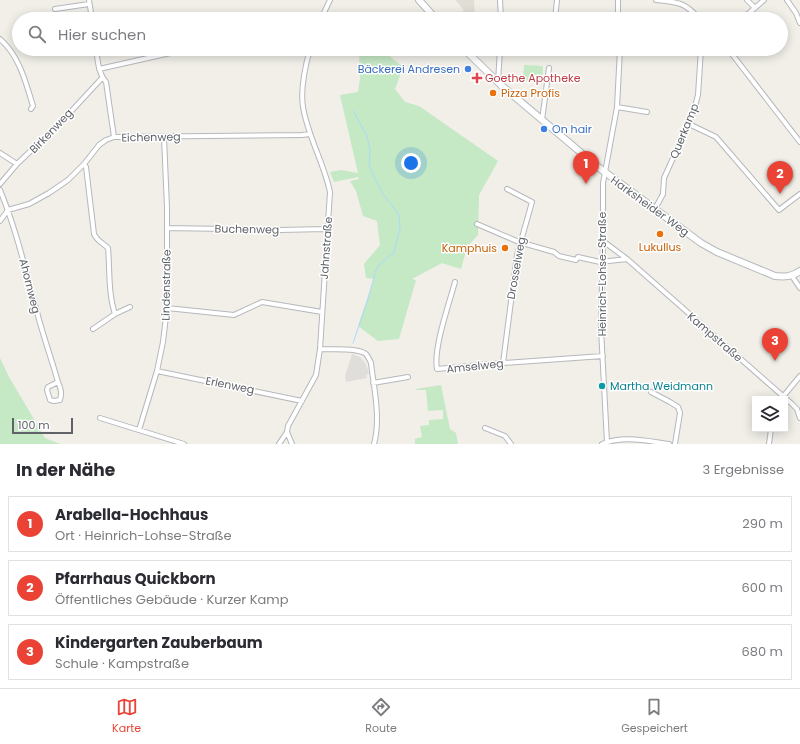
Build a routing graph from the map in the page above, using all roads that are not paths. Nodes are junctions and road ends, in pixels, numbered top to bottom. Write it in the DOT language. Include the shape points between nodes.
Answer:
graph roads {
  1 [pos="330,0"];
  2 [pos="419,0"];
  3 [pos="500,0"];
  4 [pos="557,0"];
  5 [pos="618,0"];
  6 [pos="656,0"];
  7 [pos="747,0"];
  8 [pos="764,0"];
  9 [pos="787,0"];
  10 [pos="89,2"];
  11 [pos="755,8"];
  12 [pos="55,9"];
  13 [pos="91,12"];
  14 [pos="324,12"];
  15 [pos="430,12"];
  16 [pos="501,12"];
  17 [pos="556,12"];
  18 [pos="618,12"];
  19 [pos="694,12"];
  20 [pos="750,12"];
  21 [pos="800,23"];
  22 [pos="0,39"];
  23 [pos="12,51"];
  24 [pos="15,56"];
  25 [pos="97,56"];
  26 [pos="157,56"];
  27 [pos="309,56"];
  28 [pos="471,56"];
  29 [pos="500,56"];
  30 [pos="620,56"];
  31 [pos="701,56"];
  32 [pos="733,56"];
  33 [pos="549,68"];
  34 [pos="99,69"];
  35 [pos="102,78"];
  36 [pos="498,82"];
  37 [pos="617,107"];
  38 [pos="31,109"];
  39 [pos="647,112"];
  40 [pos="542,120"];
  41 [pos="689,124"];
  42 [pos="310,134"];
  43 [pos="114,137"];
  44 [pos="164,137"];
  45 [pos="800,142"];
  46 [pos="0,153"];
  47 [pos="17,164"];
  48 [pos="84,164"];
  49 [pos="604,173"];
  50 [pos="0,184"];
  51 [pos="507,189"];
  52 [pos="0,190"];
  53 [pos="800,194"];
  54 [pos="655,209"];
  55 [pos="8,210"];
  56 [pos="0,222"];
  57 [pos="477,224"];
  58 [pos="166,228"];
  59 [pos="327,229"];
  60 [pos="603,241"];
  61 [pos="519,242"];
  62 [pos="627,259"];
  63 [pos="603,261"];
  64 [pos="800,272"];
  65 [pos="792,276"];
  66 [pos="455,282"];
  67 [pos="800,288"];
  68 [pos="130,307"];
  69 [pos="167,308"];
  70 [pos="322,312"];
  71 [pos="115,314"];
  72 [pos="93,329"];
  73 [pos="320,349"];
  74 [pos="603,356"];
  75 [pos="503,363"];
  76 [pos="157,371"];
  77 [pos="800,376"];
  78 [pos="408,377"];
  79 [pos="58,382"];
  80 [pos="373,383"];
  81 [pos="650,392"];
  82 [pos="780,396"];
  83 [pos="784,396"];
  84 [pos="302,400"];
  85 [pos="788,402"];
  86 [pos="100,418"];
  87 [pos="800,418"];
  88 [pos="485,428"];
  89 [pos="139,430"];
  90 [pos="287,432"];
  91 [pos="771,432"];
  92 [pos="607,442"];
  93 [pos="184,444"];
  94 [pos="279,444"];
  95 [pos="292,444"];
  96 [pos="374,444"];
  97 [pos="511,444"];
  98 [pos="602,444"];
  99 [pos="669,444"];
  100 [pos="675,444"];
  101 [pos="769,444"];
  1 -- 14 [label="street"];
  2 -- 15 [label="main road"];
  3 -- 16 [label="street"];
  4 -- 17 [label="street"];
  5 -- 18 [label="street"];
  6 -- 19 [label="street" via="678,2"];
  7 -- 11 [label="street"];
  8 -- 11 [label="street"];
  9 -- 21 [label="street"];
  10 -- 12 [label="street"];
  10 -- 13 [label="street"];
  11 -- 20 [label="street"];
  22 -- 23 [label="street"];
  24 -- 38 [label="street" via="33,106"];
  25 -- 34 [label="street"];
  26 -- 34 [label="street"];
  27 -- 42 [label="street, Jahnstraße" via="302,90"];
  28 -- 36 [label="main road, Harksheider Weg"];
  29 -- 36 [label="street"];
  30 -- 37 [label="street, Heinrich-Lohse-Straße"];
  31 -- 41 [label="street, Querkamp" via="698,95"];
  32 -- 45 [label="street"];
  33 -- 40 [label="street"];
  34 -- 35 [label="street"];
  35 -- 43 [label="street" via="106,82"];
  35 -- 47 [label="street, Birkenweg"];
  36 -- 40 [label="main road, Harksheider Weg"];
  37 -- 39 [label="street"];
  37 -- 49 [label="street, Heinrich-Lohse-Straße"];
  40 -- 49 [label="main road, Harksheider Weg"];
  41 -- 53 [label="street" via="716,137 779,210"];
  41 -- 54 [label="street, Querkamp" via="664,178 663,194"];
  42 -- 44 [label="street, Eichenweg"];
  42 -- 59 [label="street, Jahnstraße" via="330,192"];
  43 -- 44 [label="street, Eichenweg"];
  43 -- 48 [label="street, Eichenweg" via="99,145"];
  44 -- 58 [label="street, Lindenstraße"];
  46 -- 47 [label="street"];
  47 -- 50 [label="street, Birkenweg"];
  48 -- 55 [label="street, Eichenweg" via="50,193 29,204"];
  48 -- 71 [label="street" via="94,234 97,240 108,248 110,290"];
  49 -- 54 [label="main road, Harksheider Weg"];
  49 -- 60 [label="street, Heinrich-Lohse-Straße"];
  51 -- 61 [label="street, Drosselweg" via="532,202"];
  52 -- 55 [label="street, Ahornweg"];
  54 -- 65 [label="main road, Harksheider Weg" via="717,252 766,274"];
  55 -- 56 [label="street"];
  55 -- 79 [label="street, Ahornweg"];
  57 -- 61 [label="street"];
  58 -- 59 [label="street, Buchenweg"];
  58 -- 69 [label="street, Lindenstraße"];
  59 -- 70 [label="street, Jahnstraße"];
  60 -- 62 [label="street, Kampstraße"];
  60 -- 63 [label="street, Heinrich-Lohse-Straße"];
  61 -- 63 [label="street" via="570,259"];
  61 -- 75 [label="street, Drosselweg"];
  62 -- 63 [label="street"];
  62 -- 82 [label="street, Kampstraße"];
  63 -- 74 [label="street, Heinrich-Lohse-Straße"];
  64 -- 65 [label="main road, Harksheider Weg"];
  65 -- 67 [label="street"];
  66 -- 75 [label="street, Amselweg" via="438,348 438,369"];
  68 -- 71 [label="street"];
  69 -- 70 [label="street" via="234,315 262,302"];
  69 -- 76 [label="street, Lindenstraße"];
  70 -- 73 [label="street, Jahnstraße"];
  71 -- 72 [label="street"];
  73 -- 80 [label="street" via="351,350 367,355 371,363"];
  73 -- 84 [label="street, Jahnstraße" via="316,375"];
  74 -- 75 [label="street, Amselweg"];
  74 -- 92 [label="street, Heinrich-Lohse-Straße"];
  76 -- 84 [label="street, Erlenweg"];
  76 -- 89 [label="street, Lindenstraße"];
  77 -- 83 [label="street"];
  78 -- 80 [label="street"];
  79 -- 79 [label="street, Ahornweg" via="46,390 50,400 60,400 62,394"];
  80 -- 96 [label="street" via="377,419"];
  81 -- 100 [label="street" via="678,407 680,413"];
  84 -- 90 [label="street, Jahnstraße"];
  85 -- 87 [label="street, Kampstraße" via="797,409"];
  86 -- 89 [label="street"];
  88 -- 97 [label="street" via="505,436"];
  89 -- 93 [label="street"];
  90 -- 94 [label="street, Jahnstraße"];
  90 -- 95 [label="street"];
  91 -- 101 [label="street"];
  92 -- 98 [label="street"];
  92 -- 99 [label="street" via="638,439"];
}
